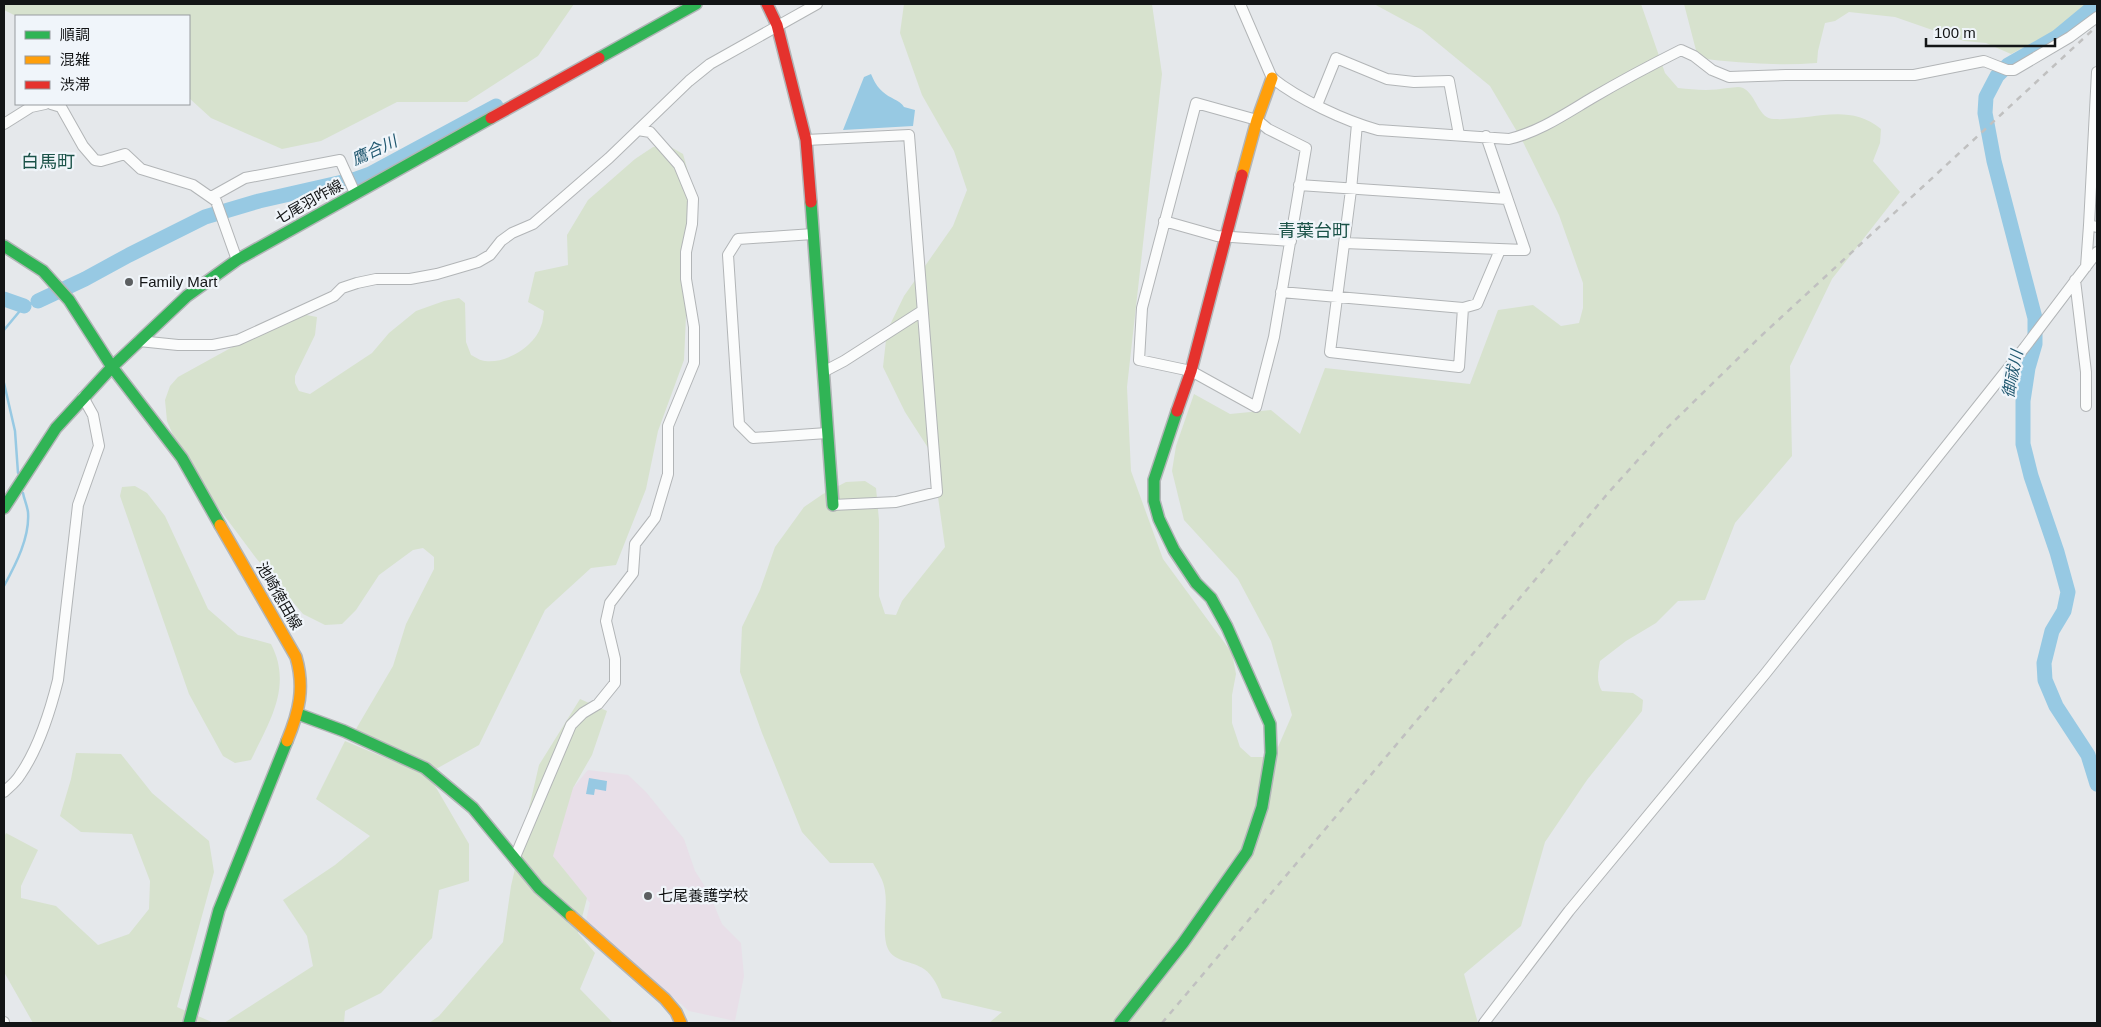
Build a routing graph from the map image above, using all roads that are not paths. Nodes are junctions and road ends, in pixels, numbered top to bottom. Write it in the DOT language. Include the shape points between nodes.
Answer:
graph roads {
  1 [pos="696,4"];
  2 [pos="767,4"];
  3 [pos="817,4"];
  4 [pos="1240,4"];
  5 [pos="2097,18"];
  6 [pos="777,25"];
  7 [pos="2097,72"];
  8 [pos="1272,78"];
  9 [pos="40,105"];
  10 [pos="54,105"];
  11 [pos="1317,105"];
  12 [pos="1257,120"];
  13 [pos="4,124"];
  14 [pos="1357,124"];
  15 [pos="638,130"];
  16 [pos="1459,135"];
  17 [pos="1486,136"];
  18 [pos="806,140"];
  19 [pos="1299,186"];
  20 [pos="1351,190"];
  21 [pos="355,193"];
  22 [pos="211,197"];
  23 [pos="1507,199"];
  24 [pos="1164,221"];
  25 [pos="2093,226"];
  26 [pos="813,234"];
  27 [pos="1226,237"];
  28 [pos="1291,241"];
  29 [pos="1344,242"];
  30 [pos="4,246"];
  31 [pos="1500,250"];
  32 [pos="2097,252"];
  33 [pos="237,260"];
  34 [pos="2086,267"];
  35 [pos="2075,280"];
  36 [pos="1281,292"];
  37 [pos="1337,296"];
  38 [pos="1463,308"];
  39 [pos="922,311"];
  40 [pos="139,341"];
  41 [pos="112,367"];
  42 [pos="1190,371"];
  43 [pos="823,372"];
  44 [pos="83,397"];
  45 [pos="2086,406"];
  46 [pos="827,433"];
  47 [pos="832,505"];
  48 [pos="4,508"];
  49 [pos="298,714"];
  50 [pos="4,792"];
  51 [pos="515,857"];
  52 [pos="189,1023"];
  53 [pos="681,1023"];
  54 [pos="1120,1023"];
  55 [pos="1484,1023"];
  1 -- 21 [label="street, 七尾羽咋線"];
  2 -- 6 [label="street"];
  3 -- 6 [label="street"];
  4 -- 8 [label="street"];
  5 -- 17 [label="street" via="2014,70 1984,61 1914,75 1729,77 1681,50 1524,136 1508,139"];
  6 -- 15 [label="street" via="710,64"];
  6 -- 18 [label="street"];
  7 -- 25 [label="street"];
  8 -- 11 [label="street"];
  8 -- 12 [label="street"];
  9 -- 13 [label="street" via="30,107"];
  10 -- 22 [label="street" via="61,107 83,146 95,160 125,154 141,169 194,185"];
  11 -- 14 [label="street"];
  11 -- 16 [label="street" via="1336,58 1387,79 1449,81"];
  12 -- 19 [label="street" via="1306,148"];
  12 -- 24 [label="street" via="1196,103"];
  12 -- 27 [label="street"];
  14 -- 16 [label="street" via="1378,130"];
  14 -- 20 [label="street"];
  15 -- 40 [label="street" via="533,224 512,232 490,255 478,262 437,274 357,283 238,340 213,345"];
  15 -- 51 [label="street" via="650,132 679,165 693,199 686,279 694,327 694,363 668,426 668,474 655,518 635,544 633,573 610,603 606,621 614,659 614,683 598,704 571,725"];
  16 -- 17 [label="street"];
  17 -- 23 [label="street"];
  18 -- 26 [label="street"];
  18 -- 39 [label="street" via="909,135"];
  19 -- 20 [label="street"];
  19 -- 28 [label="street"];
  20 -- 23 [label="street"];
  20 -- 29 [label="street"];
  21 -- 22 [label="street" via="340,160 245,178"];
  21 -- 33 [label="street, 七尾羽咋線"];
  22 -- 33 [label="street" via="216,201"];
  23 -- 31 [label="street" via="1525,250"];
  24 -- 27 [label="street"];
  24 -- 42 [label="street" via="1142,308 1140,360"];
  25 -- 34 [label="street"];
  26 -- 43 [label="street"];
  26 -- 46 [label="street" via="738,239 728,256 739,414 740,424 753,438"];
  27 -- 28 [label="street"];
  27 -- 42 [label="street"];
  28 -- 36 [label="street"];
  29 -- 31 [label="street"];
  29 -- 37 [label="street"];
  30 -- 41 [label="street, 池崎徳田線" via="52,279"];
  31 -- 38 [label="street" via="1477,304"];
  32 -- 34 [label="street"];
  33 -- 40 [label="street, 七尾羽咋線" via="187,296"];
  34 -- 35 [label="street"];
  35 -- 45 [label="street" via="2086,372"];
  35 -- 55 [label="street" via="1765,674 1569,911"];
  36 -- 37 [label="street"];
  36 -- 42 [label="street" via="1274,337 1256,407"];
  37 -- 38 [label="street"];
  37 -- 38 [label="street" via="1330,352 1459,367"];
  39 -- 43 [label="street"];
  39 -- 47 [label="street" via="937,492 896,502"];
  40 -- 41 [label="street, 七尾羽咋線"];
  41 -- 44 [label="street, 七尾羽咋線"];
  41 -- 49 [label="street, 池崎徳田線" via="182,458 296,657 303,692"];
  42 -- 54 [label="street" via="1154,480 1154,501 1174,550 1211,598 1227,626 1270,724 1270,766 1254,837 1247,852 1183,943"];
  43 -- 46 [label="street"];
  44 -- 48 [label="street, 七尾羽咋線" via="56,428"];
  44 -- 50 [label="street" via="93,415 99,446 78,505 58,680 38,742 19,777"];
  46 -- 47 [label="street"];
  49 -- 51 [label="street" via="425,768 473,808"];
  49 -- 52 [label="street, 池崎徳田線" via="219,910"];
  51 -- 53 [label="street" via="539,888 665,999"];
}
